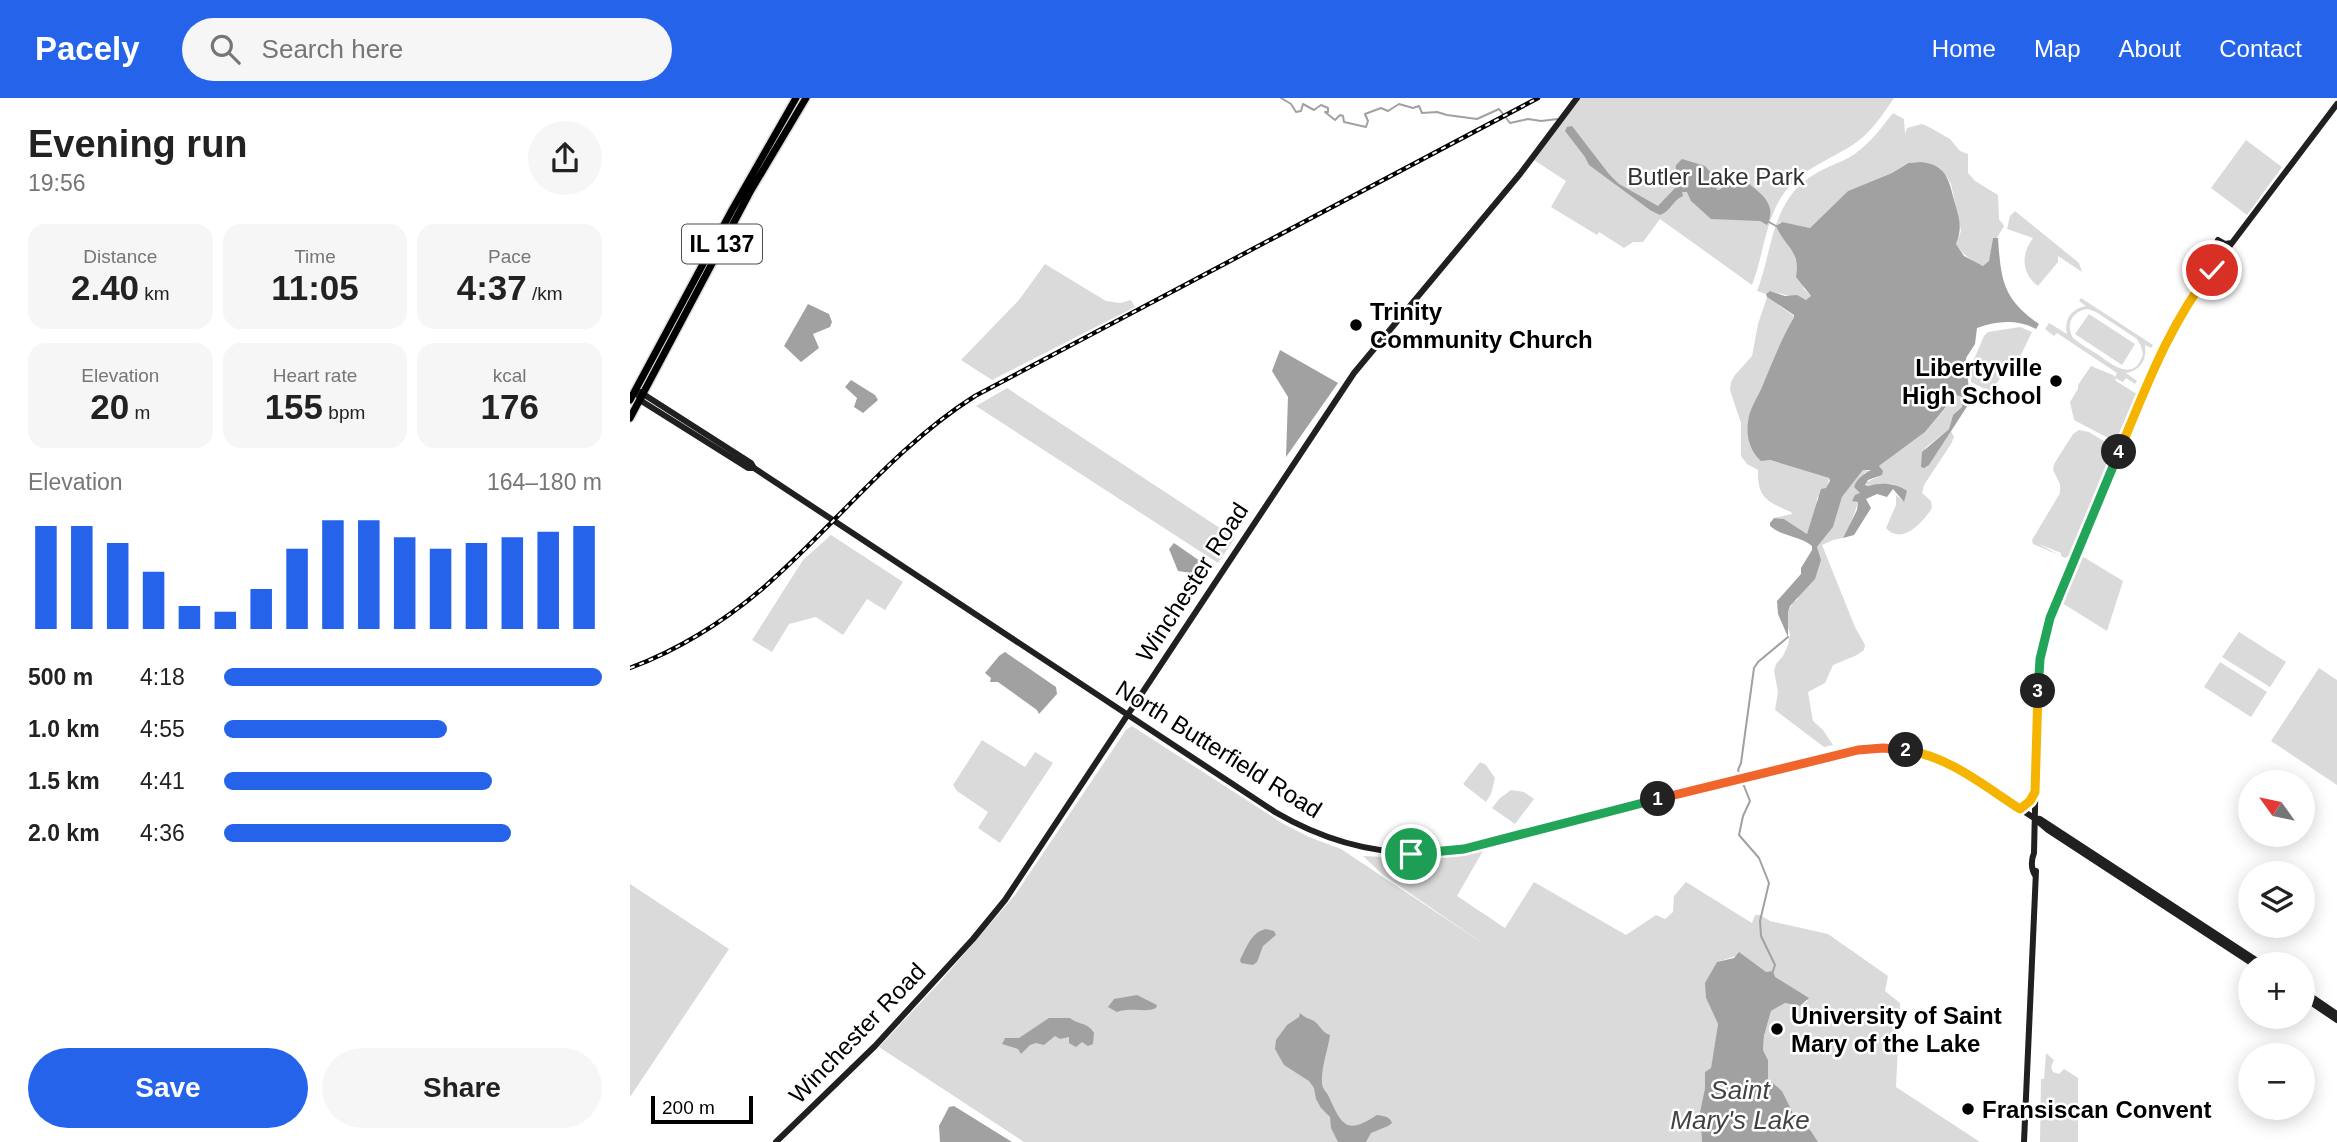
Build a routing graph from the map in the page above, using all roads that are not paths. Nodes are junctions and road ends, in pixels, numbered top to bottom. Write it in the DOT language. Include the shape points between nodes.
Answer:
graph roads {
  1 [pos="796,98"];
  2 [pos="806,98"];
  3 [pos="1577,98"];
  4 [pos="2337,104"];
  5 [pos="2218,240"];
  6 [pos="2233,242"];
  7 [pos="2212,270"];
  8 [pos="2226,273"];
  9 [pos="640,394"];
  10 [pos="630,400"];
  11 [pos="630,418"];
  12 [pos="698,424"];
  13 [pos="701,438"];
  14 [pos="754,468"];
  15 [pos="1128,715"];
  16 [pos="2035,792"];
  17 [pos="2020,809"];
  18 [pos="2034,818"];
  19 [pos="2049,830"];
  20 [pos="2034,844"];
  21 [pos="2244,952"];
  22 [pos="2238,954"];
  23 [pos="2315,999"];
  24 [pos="2315,1006"];
  25 [pos="2337,1014"];
  26 [pos="2337,1020"];
  27 [pos="776,1142"];
  28 [pos="2024,1142"];
  1 -- 9 [label="main road, IL 137" via="732,210"];
  2 -- 9 [label="main road, IL 137"];
  3 -- 15 [label="main road, Winchester Road" via="1354,373"];
  4 -- 6 [label="main road"];
  5 -- 6 [label="main road"];
  6 -- 7 [label="main road"];
  7 -- 8 [label="main road"];
  7 -- 16 [label="main road" via="2159,358 2050,618 2039,671"];
  9 -- 10 [label="main road, IL 137"];
  9 -- 11 [label="main road, IL 137"];
  9 -- 12 [label="main road, North Butterfield Road"];
  9 -- 13 [label="main road, North Butterfield Road"];
  12 -- 13 [label="main road"];
  12 -- 14 [label="main road, North Butterfield Road"];
  13 -- 14 [label="main road, North Butterfield Road"];
  14 -- 15 [label="main road, North Butterfield Road"];
  15 -- 17 [label="main road, North Butterfield Road" via="1289,821 1340,843 1390,852 1464,849 1858,750 1897,749 1927,755"];
  15 -- 27 [label="main road, Winchester Road" via="989,920 875,1046"];
  16 -- 17 [label="main road"];
  16 -- 18 [label="main road"];
  17 -- 18 [label="main road, North Butterfield Road"];
  18 -- 19 [label="main road"];
  18 -- 20 [label="main road"];
  18 -- 21 [label="main road"];
  19 -- 20 [label="main road"];
  19 -- 22 [label="main road"];
  20 -- 28 [label="main road"];
  23 -- 25 [label="main road"];
  24 -- 26 [label="main road"];
}
